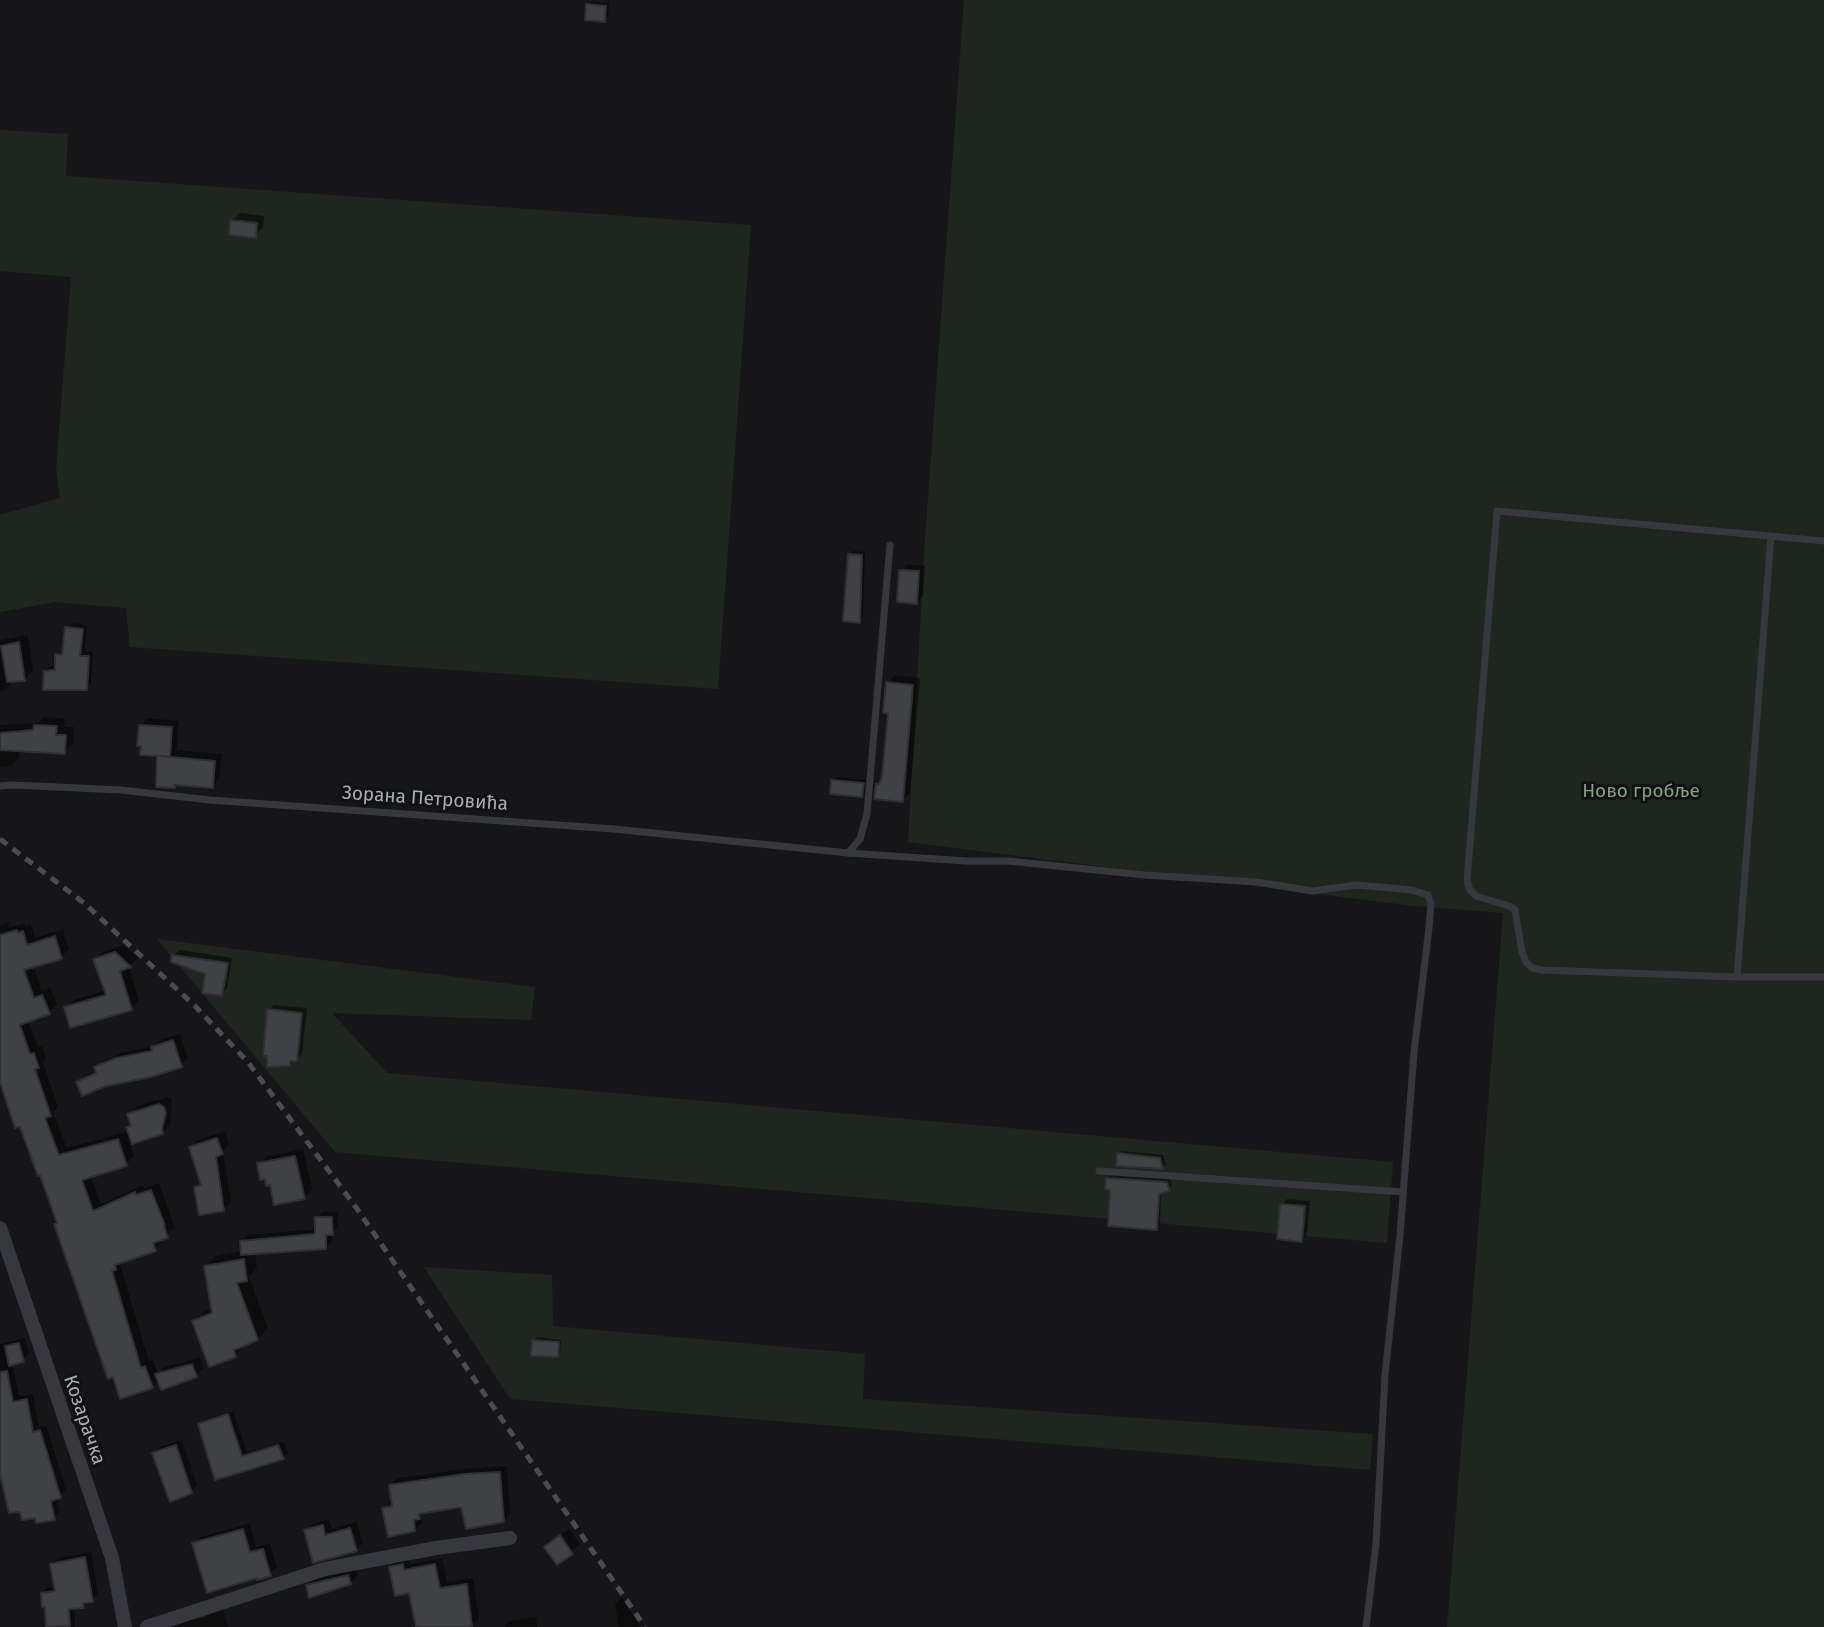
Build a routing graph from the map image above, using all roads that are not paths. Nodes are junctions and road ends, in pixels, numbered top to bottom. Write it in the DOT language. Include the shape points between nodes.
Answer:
graph roads {
  1 [pos="1771,536"];
  2 [pos="1824,541"];
  3 [pos="890,545"];
  4 [pos="0,786"];
  5 [pos="848,853"];
  6 [pos="1737,977"];
  7 [pos="1824,977"];
  8 [pos="1099,1171"];
  9 [pos="1403,1192"];
  10 [pos="0,1228"];
  11 [pos="510,1538"];
  12 [pos="125,1627"];
  13 [pos="147,1627"];
  14 [pos="1366,1627"];
  1 -- 2 [label="lane"];
  1 -- 6 [label="lane"];
  1 -- 6 [label="lane" via="1497,511 1473,797 1470,890 1516,910 1522,952 1532,968"];
  3 -- 5 [label="lane" via="867,814 860,839"];
  4 -- 5 [label="lane, Зорана Петровића" via="121,790 560,824"];
  5 -- 9 [label="lane, Зорана Петровића" via="1008,861 1257,882 1312,891 1357,885 1428,895 1429,928"];
  6 -- 7 [label="lane"];
  8 -- 9 [label="lane"];
  9 -- 14 [label="lane"];
  10 -- 12 [label="street, Козарачка" via="112,1558"];
  11 -- 13 [label="street" via="325,1569"];
}
